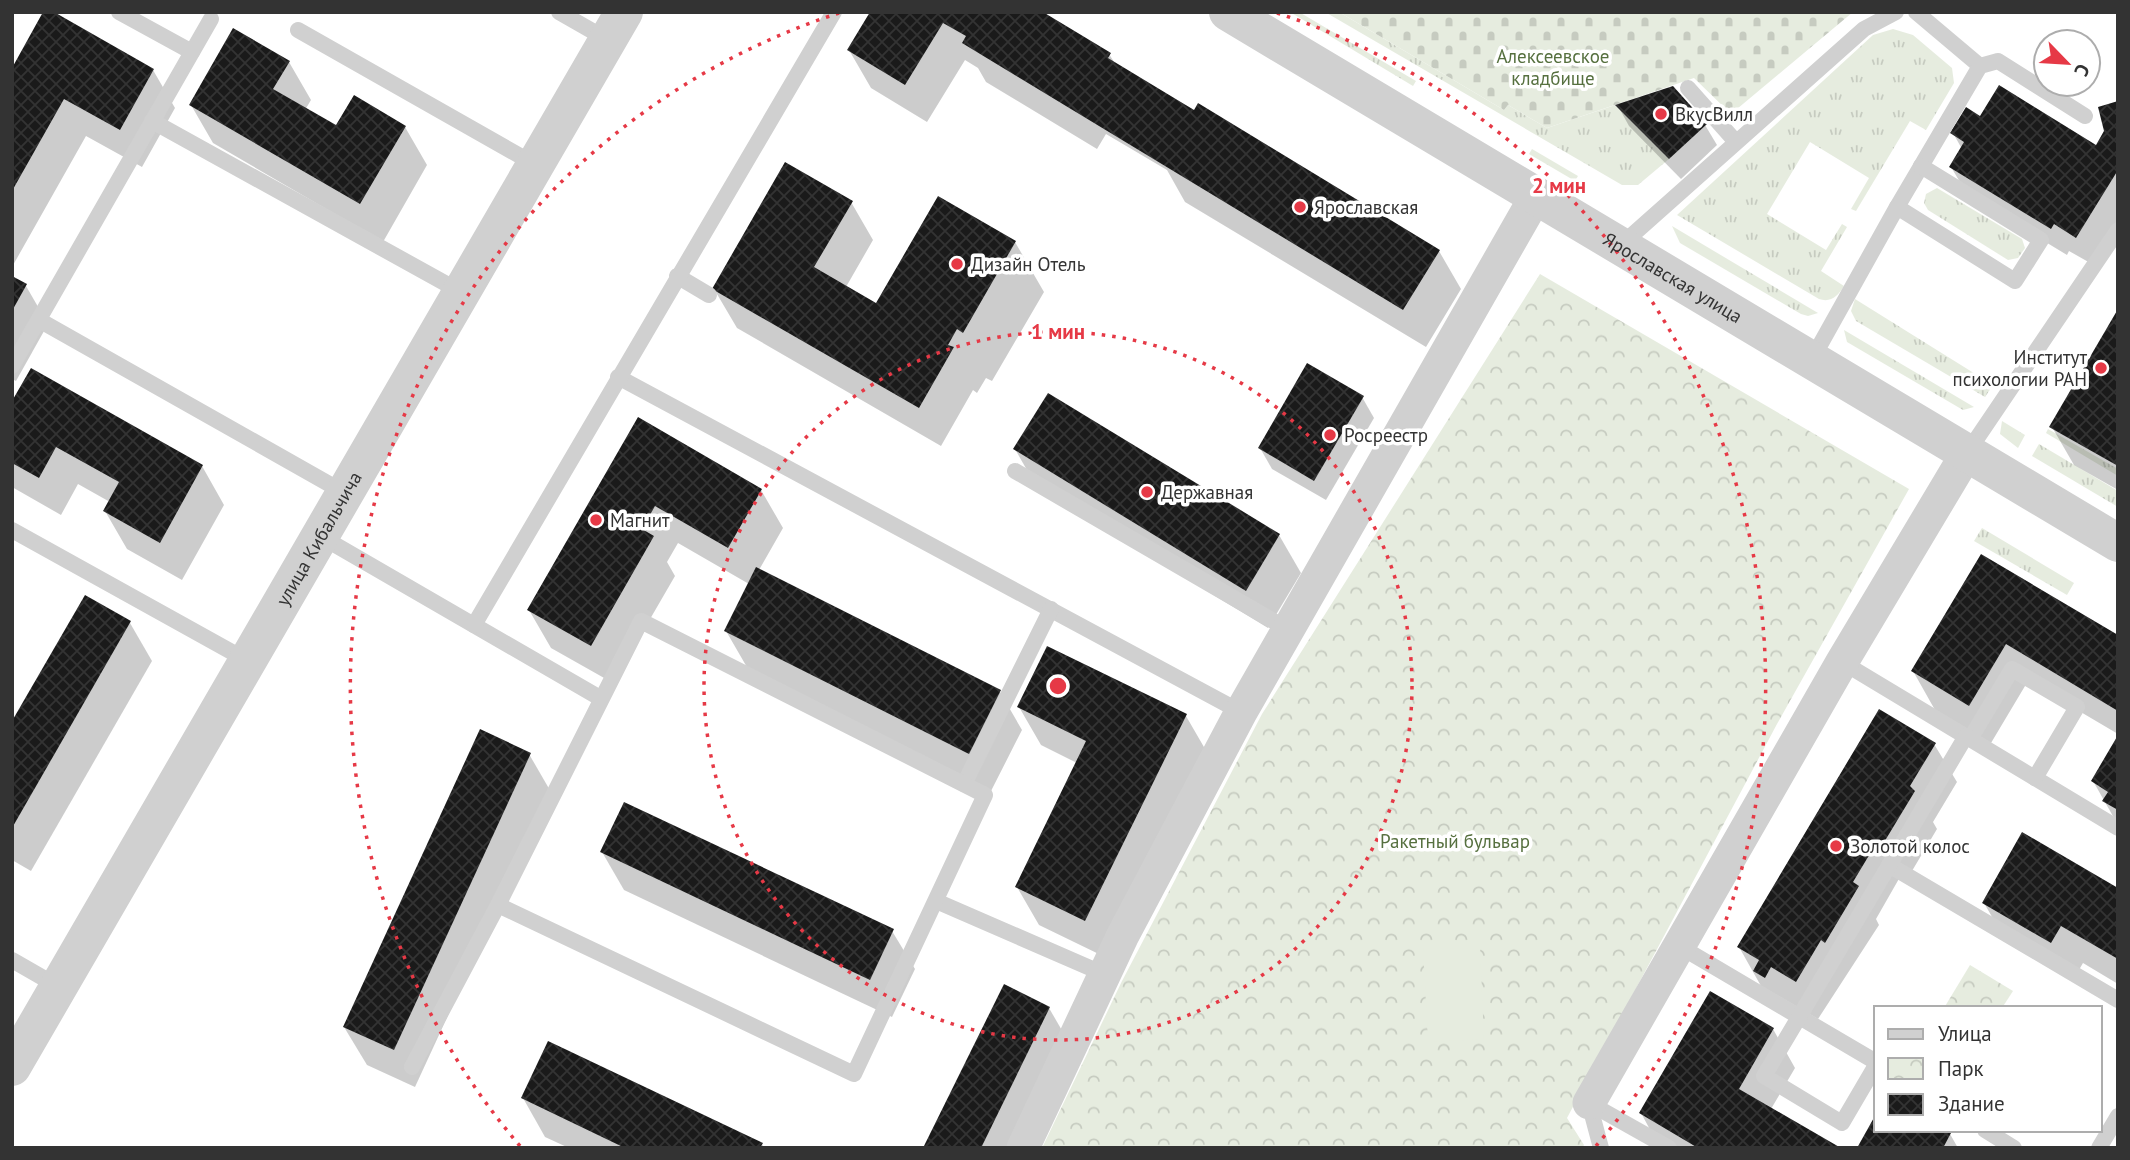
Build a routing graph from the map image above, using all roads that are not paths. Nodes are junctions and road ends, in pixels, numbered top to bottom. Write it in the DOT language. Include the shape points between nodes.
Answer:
graph roads {
  1 [pos="119,12"];
  2 [pos="559,12"];
  3 [pos="834,12"];
  4 [pos="1228,12"];
  5 [pos="1896,12"];
  6 [pos="1916,12"];
  7 [pos="211,19"];
  8 [pos="616,26"];
  9 [pos="298,30"];
  10 [pos="192,52"];
  11 [pos="1980,66"];
  12 [pos="1688,88"];
  13 [pos="2085,116"];
  14 [pos="152,121"];
  15 [pos="1736,142"];
  16 [pos="536,165"];
  17 [pos="1921,166"];
  18 [pos="1536,195"];
  19 [pos="1897,207"];
  20 [pos="2118,230"];
  21 [pos="1620,246"];
  22 [pos="677,276"];
  23 [pos="461,292"];
  24 [pos="709,295"];
  25 [pos="38,320"];
  26 [pos="1811,361"];
  27 [pos="12,366"];
  28 [pos="618,377"];
  29 [pos="1967,453"];
  30 [pos="1015,471"];
  31 [pos="345,493"];
  32 [pos="12,530"];
  33 [pos="320,536"];
  34 [pos="2118,543"];
  35 [pos="1051,609"];
  36 [pos="474,625"];
  37 [pos="1287,629"];
  38 [pos="248,661"];
  39 [pos="1842,662"];
  40 [pos="600,698"];
  41 [pos="1241,712"];
  42 [pos="1968,738"];
  43 [pos="2035,778"];
  44 [pos="964,784"];
  45 [pos="2118,828"];
  46 [pos="1889,865"];
  47 [pos="936,901"];
  48 [pos="498,905"];
  49 [pos="1679,946"];
  50 [pos="12,960"];
  51 [pos="1104,974"];
  52 [pos="59,987"];
  53 [pos="2118,1000"];
  54 [pos="1799,1015"];
  55 [pos="1874,1063"];
  56 [pos="12,1067"];
  57 [pos="1874,1067"];
  58 [pos="412,1068"];
  59 [pos="1589,1102"];
  60 [pos="2118,1116"];
  61 [pos="1988,1138"];
  62 [pos="1023,1148"];
  63 [pos="1601,1148"];
  64 [pos="1669,1148"];
  65 [pos="2014,1148"];
  66 [pos="2099,1148"];
  1 -- 10 [label="lane"];
  2 -- 8 [label="lane"];
  3 -- 22 [label="lane"];
  4 -- 18 [label="street, Ярославская улица"];
  5 -- 15 [label="lane" via="1864,29"];
  6 -- 11 [label="lane"];
  7 -- 10 [label="lane"];
  8 -- 16 [label="street, улица Кибальчича"];
  9 -- 16 [label="lane"];
  10 -- 14 [label="lane"];
  11 -- 13 [label="lane" via="1998,61"];
  11 -- 17 [label="lane"];
  12 -- 15 [label="lane"];
  14 -- 23 [label="lane"];
  14 -- 25 [label="lane"];
  15 -- 21 [label="lane"];
  16 -- 23 [label="street, улица Кибальчича"];
  17 -- 19 [label="lane"];
  17 -- 19 [label="lane" via="2041,240 2015,281"];
  18 -- 21 [label="street, Ярославская улица"];
  18 -- 37 [label="street"];
  19 -- 26 [label="lane"];
  20 -- 29 [label="lane"];
  21 -- 26 [label="street, Ярославская улица"];
  22 -- 24 [label="lane"];
  22 -- 28 [label="lane"];
  23 -- 31 [label="street, улица Кибальчича"];
  25 -- 27 [label="lane"];
  25 -- 31 [label="lane"];
  26 -- 29 [label="street, Ярославская улица"];
  28 -- 35 [label="lane"];
  28 -- 36 [label="lane"];
  29 -- 34 [label="street, Ярославская улица"];
  29 -- 39 [label="street"];
  30 -- 37 [label="lane"];
  31 -- 33 [label="street, улица Кибальчича"];
  32 -- 38 [label="lane"];
  33 -- 36 [label="lane"];
  33 -- 38 [label="street, улица Кибальчича"];
  35 -- 41 [label="lane"];
  35 -- 44 [label="lane"];
  36 -- 40 [label="lane"];
  37 -- 41 [label="street"];
  38 -- 52 [label="street, улица Кибальчича"];
  39 -- 42 [label="lane"];
  39 -- 49 [label="street"];
  40 -- 44 [label="lane" via="641,621"];
  40 -- 48 [label="lane"];
  41 -- 51 [label="street"];
  42 -- 43 [label="lane"];
  42 -- 43 [label="lane" via="2012,669 2077,707"];
  42 -- 46 [label="lane"];
  43 -- 45 [label="lane"];
  44 -- 47 [label="lane" via="985,795"];
  46 -- 53 [label="lane"];
  46 -- 54 [label="lane"];
  47 -- 48 [label="lane" via="854,1074"];
  47 -- 51 [label="lane"];
  48 -- 58 [label="lane"];
  49 -- 54 [label="lane"];
  49 -- 59 [label="street"];
  50 -- 52 [label="lane"];
  51 -- 62 [label="street"];
  52 -- 56 [label="street, улица Кибальчича"];
  54 -- 55 [label="lane"];
  54 -- 57 [label="lane" via="1764,1076 1842,1123"];
  59 -- 63 [label="lane"];
  59 -- 64 [label="lane"];
  60 -- 66 [label="lane"];
  61 -- 65 [label="lane"];
}
